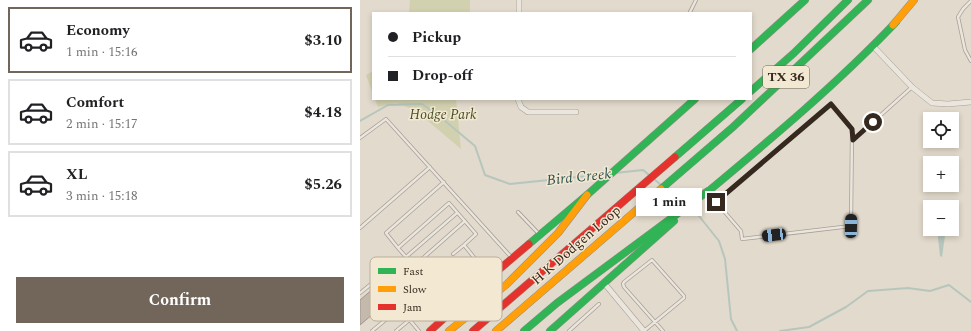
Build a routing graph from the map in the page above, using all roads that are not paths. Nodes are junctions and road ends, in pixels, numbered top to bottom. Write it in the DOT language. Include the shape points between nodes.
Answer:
graph roads {
  1 [pos="519,0"];
  2 [pos="696,0"];
  3 [pos="805,0"];
  4 [pos="848,0"];
  5 [pos="868,0"];
  6 [pos="914,0"];
  7 [pos="920,0"];
  8 [pos="971,1"];
  9 [pos="519,12"];
  10 [pos="690,12"];
  11 [pos="893,25"];
  12 [pos="872,46"];
  13 [pos="752,48"];
  14 [pos="971,61"];
  15 [pos="912,87"];
  16 [pos="752,90"];
  17 [pos="518,100"];
  18 [pos="695,100"];
  19 [pos="741,100"];
  20 [pos="971,102"];
  21 [pos="576,112"];
  22 [pos="360,138"];
  23 [pos="853,140"];
  24 [pos="430,167"];
  25 [pos="444,182"];
  26 [pos="587,195"];
  27 [pos="518,212"];
  28 [pos="457,213"];
  29 [pos="465,221"];
  30 [pos="360,228"];
  31 [pos="658,232"];
  32 [pos="540,235"];
  33 [pos="464,246"];
  34 [pos="398,248"];
  35 [pos="454,254"];
  36 [pos="406,257"];
  37 [pos="424,257"];
  38 [pos="473,257"];
  39 [pos="513,258"];
  40 [pos="502,267"];
  41 [pos="604,283"];
  42 [pos="370,285"];
  43 [pos="502,287"];
  44 [pos="360,293"];
  45 [pos="599,304"];
  46 [pos="502,306"];
  47 [pos="384,321"];
  48 [pos="408,321"];
  49 [pos="412,321"];
  50 [pos="441,321"];
  51 [pos="461,321"];
  52 [pos="485,321"];
  53 [pos="655,322"];
  54 [pos="571,330"];
  55 [pos="372,331"];
  56 [pos="396,331"];
  57 [pos="419,331"];
  58 [pos="430,331"];
  59 [pos="449,331"];
  60 [pos="473,331"];
  61 [pos="496,331"];
  62 [pos="524,331"];
  63 [pos="550,331"];
  64 [pos="644,331"];
  65 [pos="663,331"];
  1 -- 9 [label="street"];
  2 -- 10 [label="lane"];
  3 -- 13 [label="main road"];
  4 -- 16 [label="main road, TX 36"];
  5 -- 61 [label="main road, H K Dodgen Loop / TX 36" via="733,127"];
  6 -- 11 [label="main road"];
  7 -- 11 [label="main road"];
  8 -- 14 [label="lane" via="958,17 965,50"];
  11 -- 12 [label="main road"];
  12 -- 15 [label="street"];
  12 -- 31 [label="main road" via="778,133"];
  15 -- 20 [label="street" via="932,102"];
  15 -- 23 [label="lane"];
  17 -- 21 [label="street" via="521,107 528,112"];
  18 -- 26 [label="main road"];
  19 -- 46 [label="main road, H K Dodgen Loop"];
  22 -- 24 [label="lane" via="386,119"];
  23 -- 23 [label="lane" via="852,129 831,104 716,202 741,231 742,239 851,226"];
  24 -- 25 [label="lane"];
  24 -- 30 [label="lane"];
  25 -- 34 [label="lane" via="386,233"];
  25 -- 39 [label="lane"];
  26 -- 32 [label="main road"];
  26 -- 43 [label="main road" via="558,233"];
  27 -- 32 [label="lane"];
  28 -- 29 [label="lane"];
  28 -- 34 [label="lane" via="449,203"];
  28 -- 36 [label="lane"];
  29 -- 33 [label="lane" via="476,234"];
  29 -- 37 [label="lane"];
  31 -- 41 [label="main road"];
  31 -- 62 [label="main road" via="556,303"];
  32 -- 39 [label="main road"];
  33 -- 35 [label="lane"];
  33 -- 38 [label="lane"];
  34 -- 36 [label="lane"];
  39 -- 40 [label="main road"];
  41 -- 63 [label="main road"];
  41 -- 64 [label="street"];
  42 -- 44 [label="lane"];
  45 -- 54 [label="lane"];
  47 -- 55 [label="lane"];
  48 -- 56 [label="lane"];
  49 -- 57 [label="lane"];
  50 -- 58 [label="main road"];
  51 -- 59 [label="main road"];
  52 -- 60 [label="main road, H K Dodgen Loop"];
  53 -- 53 [label="lane" via="623,284 652,260 684,296"];
  53 -- 64 [label="lane"];
  53 -- 65 [label="lane"];
}
